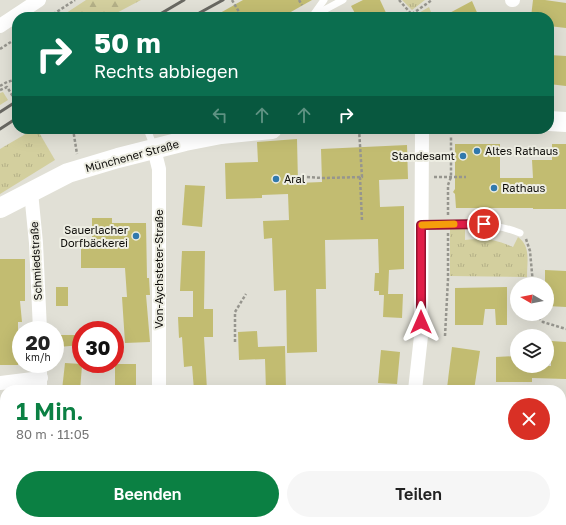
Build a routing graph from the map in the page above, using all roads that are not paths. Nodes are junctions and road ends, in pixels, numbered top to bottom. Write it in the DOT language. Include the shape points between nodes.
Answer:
graph roads {
  1 [pos="39,0"];
  2 [pos="324,0"];
  3 [pos="343,0"];
  4 [pos="21,12"];
  5 [pos="315,12"];
  6 [pos="320,12"];
  7 [pos="12,18"];
  8 [pos="0,26"];
  9 [pos="554,122"];
  10 [pos="566,122"];
  11 [pos="149,134"];
  12 [pos="221,134"];
  13 [pos="422,134"];
  14 [pos="154,149"];
  15 [pos="30,192"];
  16 [pos="0,208"];
  17 [pos="421,225"];
  18 [pos="520,233"];
  19 [pos="40,321"];
  20 [pos="40,373"];
  21 [pos="0,383"];
  22 [pos="40,384"];
  23 [pos="159,385"];
  24 [pos="415,385"];
  1 -- 4 [label="street"];
  2 -- 5 [label="lane"];
  3 -- 6 [label="lane"];
  7 -- 8 [label="street"];
  9 -- 10 [label="main road"];
  11 -- 14 [label="lane"];
  12 -- 14 [label="main road, Münchener Straße"];
  13 -- 17 [label="street"];
  14 -- 15 [label="main road, Münchener Straße" via="68,174"];
  14 -- 23 [label="street, Von-Aychsteter-Straße" via="159,169"];
  15 -- 16 [label="main road, Münchener Straße"];
  15 -- 19 [label="street, Schmiedstraße" via="36,243"];
  17 -- 18 [label="lane" via="484,224 505,227"];
  17 -- 24 [label="street" via="420,336"];
  20 -- 22 [label="street"];
  21 -- 22 [label="street"];
}
